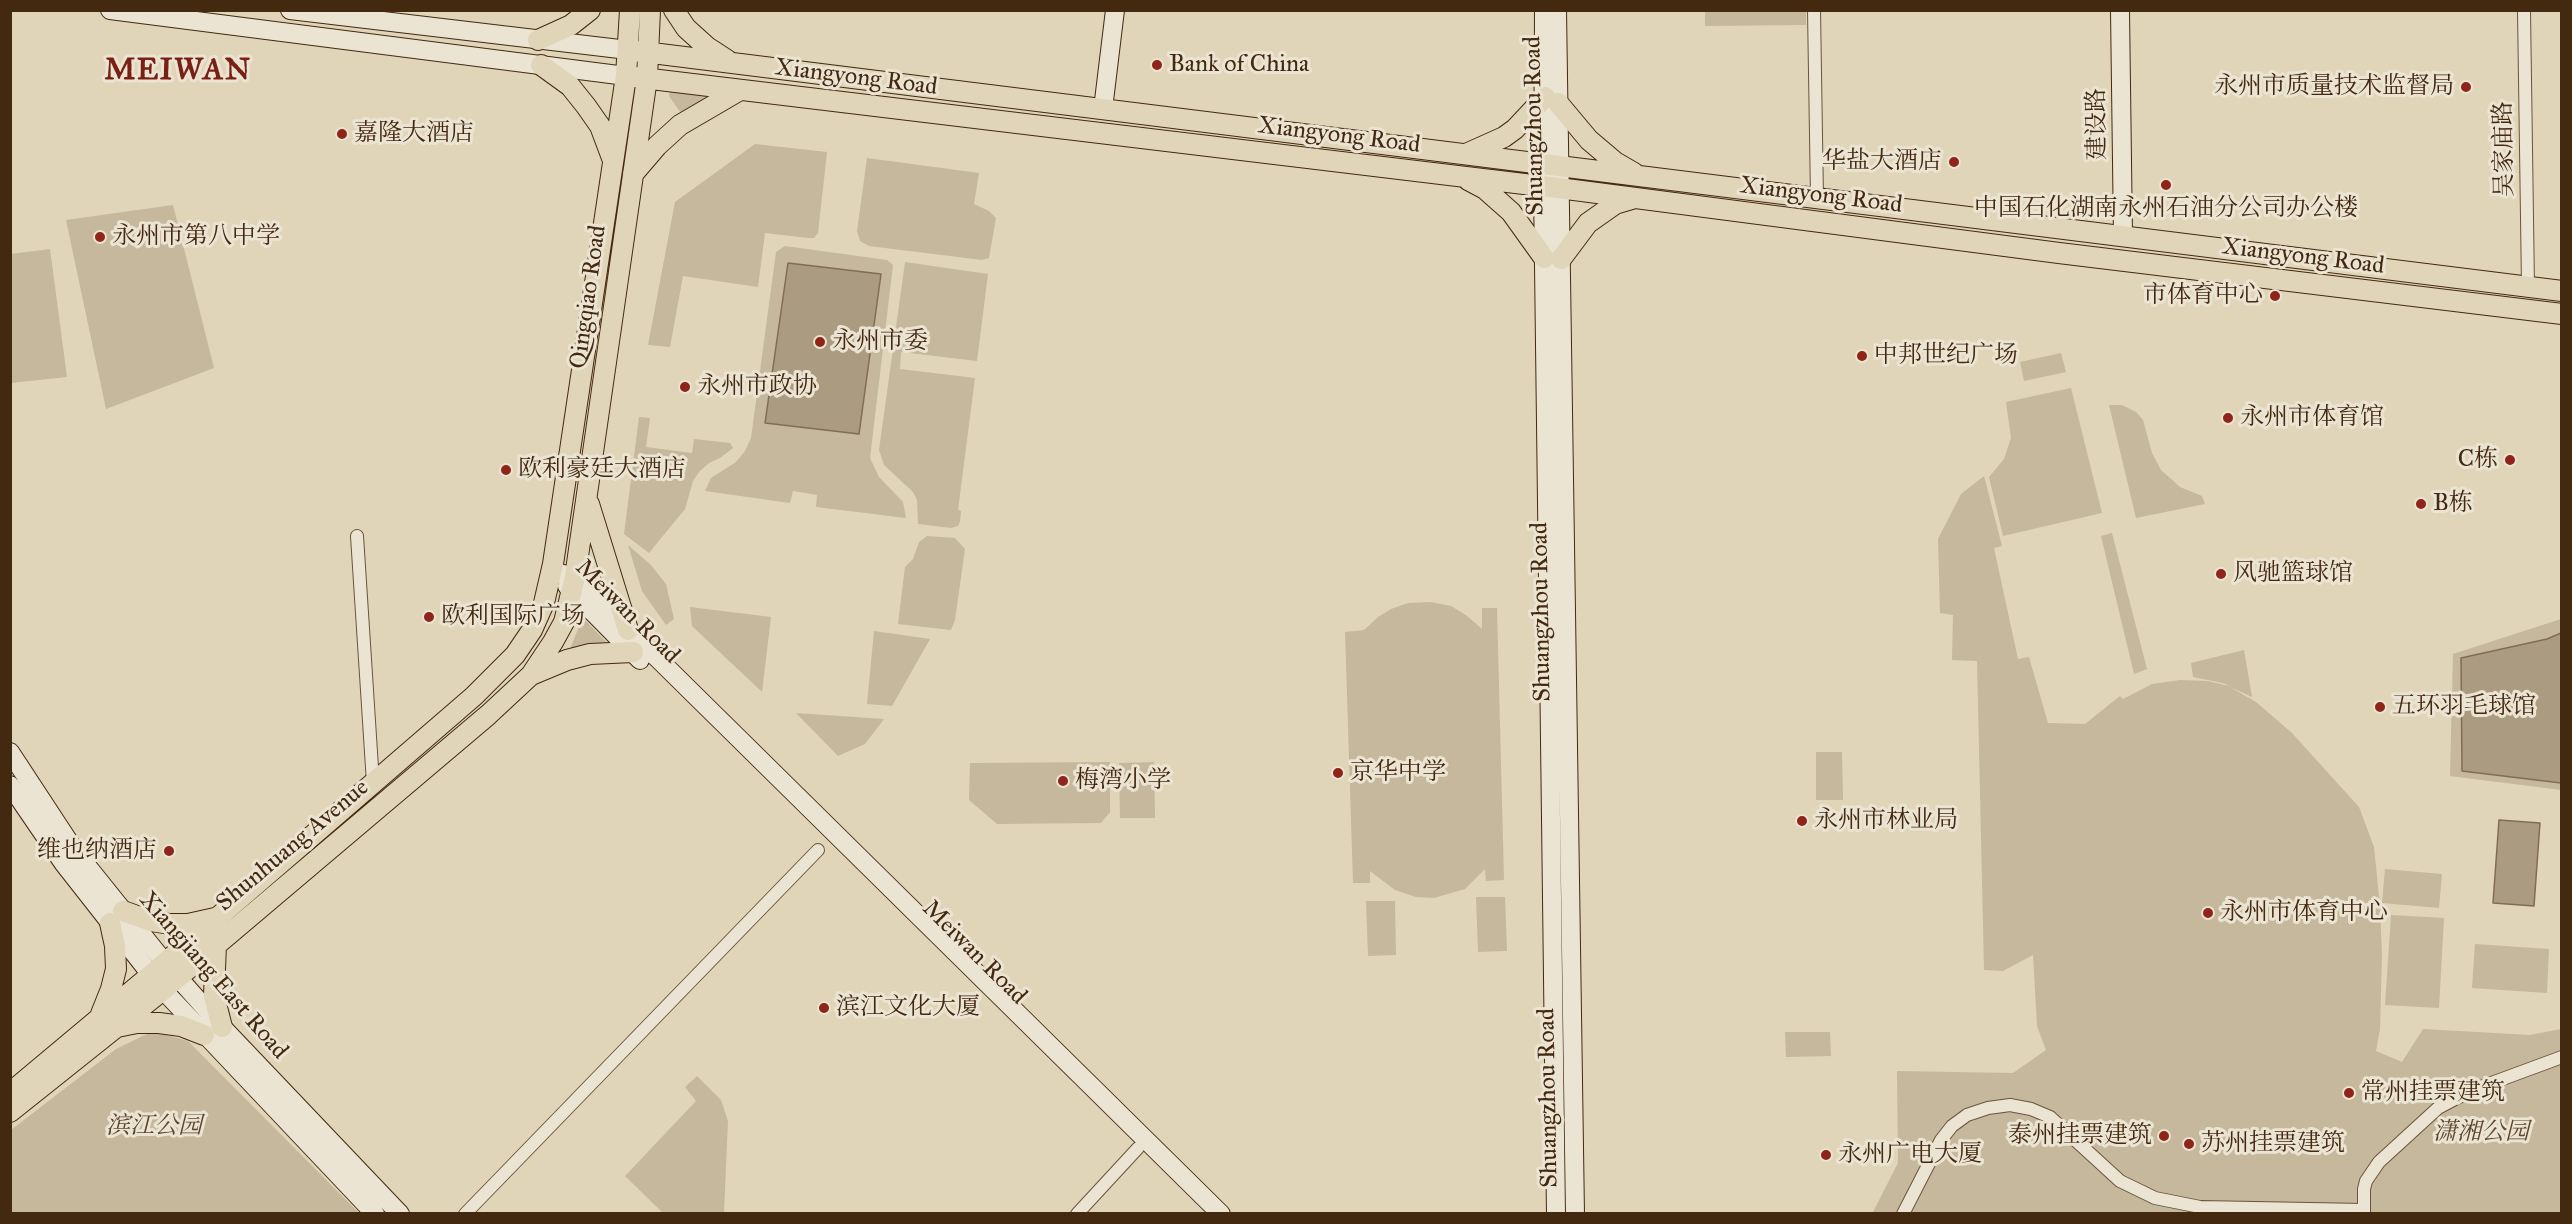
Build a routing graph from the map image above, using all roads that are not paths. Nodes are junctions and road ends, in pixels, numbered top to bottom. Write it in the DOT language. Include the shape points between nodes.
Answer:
graph roads {
  1 [pos="110,10"];
  2 [pos="290,10"];
  3 [pos="590,10"];
  4 [pos="630,10"];
  5 [pos="650,10"];
  6 [pos="674,10"];
  7 [pos="1115,10"];
  8 [pos="1544,10"];
  9 [pos="1557,10"];
  10 [pos="1814,10"];
  11 [pos="2120,10"];
  12 [pos="2524,10"];
  13 [pos="252,20"];
  14 [pos="538,39"];
  15 [pos="628,50"];
  16 [pos="650,53"];
  17 [pos="732,63"];
  18 [pos="541,65"];
  19 [pos="626,76"];
  20 [pos="647,78"];
  21 [pos="740,90"];
  22 [pos="1552,100"];
  23 [pos="1102,109"];
  24 [pos="1386,145"];
  25 [pos="1462,155"];
  26 [pos="612,163"];
  27 [pos="1551,165"];
  28 [pos="1383,167"];
  29 [pos="633,172"];
  30 [pos="1639,176"];
  31 [pos="1463,177"];
  32 [pos="1667,179"];
  33 [pos="1551,187"];
  34 [pos="1635,198"];
  35 [pos="1817,198"];
  36 [pos="1664,202"];
  37 [pos="2123,237"];
  38 [pos="1553,259"];
  39 [pos="2528,287"];
  40 [pos="2562,291"];
  41 [pos="2562,314"];
  42 [pos="1553,323"];
  43 [pos="586,496"];
  44 [pos="357,536"];
  45 [pos="552,571"];
  46 [pos="573,584"];
  47 [pos="630,641"];
  48 [pos="531,675"];
  49 [pos="10,752"];
  50 [pos="373,783"];
  51 [pos="10,785"];
  52 [pos="818,850"];
  53 [pos="117,917"];
  54 [pos="218,917"];
  55 [pos="216,944"];
  56 [pos="164,976"];
  57 [pos="106,1022"];
  58 [pos="222,1027"];
  59 [pos="204,1035"];
  60 [pos="2562,1057"];
  61 [pos="239,1058"];
  62 [pos="10,1093"];
  63 [pos="10,1112"];
  64 [pos="1138,1148"];
  65 [pos="2364,1212"];
  66 [pos="375,1214"];
  67 [pos="400,1214"];
  68 [pos="465,1214"];
  69 [pos="1077,1214"];
  70 [pos="1205,1214"];
  71 [pos="1221,1214"];
  72 [pos="1556,1214"];
  73 [pos="1575,1214"];
  74 [pos="1903,1214"];
  1 -- 13 [label="main road, Xiangyong Road"];
  2 -- 14 [label="main road, Xiangyong Road"];
  3 -- 14 [label="main road" via="571,25"];
  4 -- 15 [label="main road, Qingqiao Road"];
  5 -- 16 [label="main road, Qingqiao Road"];
  6 -- 17 [label="main road" via="686,28"];
  7 -- 23 [label="main road"];
  8 -- 22 [label="main road, Shuangzhou Road"];
  9 -- 22 [label="main road, Shuangzhou Road"];
  10 -- 35 [label="street"];
  11 -- 37 [label="main road, 建设路"];
  12 -- 39 [label="street, 吴家庙路"];
  13 -- 18 [label="main road, Xiangyong Road"];
  14 -- 15 [label="main road, Xiangyong Road"];
  15 -- 16 [label="main road, Xiangyong Road"];
  15 -- 19 [label="main road, Qingqiao Road"];
  16 -- 17 [label="main road, Xiangyong Road"];
  16 -- 20 [label="main road, Qingqiao Road"];
  17 -- 23 [label="main road, Xiangyong Road"];
  18 -- 19 [label="main road, Xiangyong Road"];
  18 -- 26 [label="main road" via="570,86 586,106 600,126"];
  19 -- 20 [label="main road, Xiangyong Road"];
  19 -- 26 [label="main road, Qingqiao Road"];
  20 -- 21 [label="main road, Xiangyong Road"];
  20 -- 29 [label="main road, Qingqiao Road"];
  21 -- 28 [label="main road, Xiangyong Road"];
  21 -- 29 [label="main road" via="680,125"];
  22 -- 25 [label="main road" via="1504,137"];
  22 -- 27 [label="main road, Shuangzhou Road"];
  22 -- 30 [label="main road" via="1589,140"];
  23 -- 24 [label="main road, Xiangyong Road"];
  24 -- 25 [label="main road, Xiangyong Road"];
  24 -- 28 [label="main road"];
  25 -- 27 [label="main road, Xiangyong Road"];
  26 -- 29 [label="main road"];
  26 -- 45 [label="main road, Qingqiao Road"];
  27 -- 30 [label="main road, Xiangyong Road"];
  27 -- 33 [label="main road, Shuangzhou Road"];
  28 -- 31 [label="main road, Xiangyong Road"];
  29 -- 43 [label="main road, Qingqiao Road"];
  30 -- 32 [label="main road, Xiangyong Road"];
  31 -- 33 [label="main road, Xiangyong Road"];
  31 -- 38 [label="main road" via="1485,189 1511,212"];
  32 -- 35 [label="main road, Xiangyong Road"];
  32 -- 36 [label="main road"];
  33 -- 34 [label="main road, Xiangyong Road"];
  33 -- 38 [label="main road, Shuangzhou Road"];
  34 -- 36 [label="main road, Xiangyong Road"];
  34 -- 38 [label="main road" via="1599,213"];
  35 -- 37 [label="main road, Xiangyong Road"];
  36 -- 41 [label="main road, Xiangyong Road"];
  37 -- 39 [label="main road, Xiangyong Road"];
  38 -- 42 [label="main road, Shuangzhou Road"];
  39 -- 40 [label="main road, Xiangyong Road"];
  42 -- 72 [label="main road, Shuangzhou Road"];
  42 -- 73 [label="main road, Shuangzhou Road"];
  43 -- 46 [label="main road, Qingqiao Road"];
  43 -- 47 [label="main road"];
  44 -- 50 [label="street"];
  45 -- 46 [label="main road, Meiwan Road"];
  45 -- 50 [label="main road, Shunhuang Avenue" via="544,603 515,655"];
  46 -- 47 [label="main road, Meiwan Road"];
  46 -- 48 [label="main road, Shunhuang Avenue" via="564,622"];
  47 -- 48 [label="main road"];
  47 -- 64 [label="main road, Meiwan Road"];
  47 -- 71 [label="main road, Meiwan Road"];
  48 -- 55 [label="main road, Shunhuang Avenue"];
  49 -- 53 [label="main road, Xiangjiang East Road"];
  50 -- 54 [label="main road, Shunhuang Avenue"];
  51 -- 53 [label="main road, Xiangjiang East Road" via="64,864"];
  52 -- 68 [label="street"];
  53 -- 54 [label="main road" via="188,924"];
  53 -- 56 [label="main road, Xiangjiang East Road"];
  53 -- 57 [label="main road" via="116,969"];
  54 -- 56 [label="main road, Shunhuang Avenue"];
  55 -- 56 [label="main road, Shunhuang Avenue"];
  55 -- 58 [label="main road" via="214,996"];
  56 -- 57 [label="main road, Shunhuang Avenue"];
  56 -- 58 [label="main road, Xiangjiang East Road"];
  56 -- 59 [label="main road, Xiangjiang East Road"];
  57 -- 59 [label="main road" via="159,1023"];
  57 -- 62 [label="main road, Shunhuang Avenue"];
  57 -- 63 [label="main road, Shunhuang Avenue"];
  58 -- 61 [label="main road, Xiangjiang East Road"];
  59 -- 61 [label="main road, Xiangjiang East Road"];
  60 -- 65 [label="street" via="2470,1091 2438,1108 2379,1162 2364,1189"];
  61 -- 66 [label="main road, Xiangjiang East Road"];
  61 -- 67 [label="main road, Xiangjiang East Road"];
  64 -- 69 [label="street"];
  64 -- 70 [label="main road, Meiwan Road"];
  65 -- 74 [label="street" via="2200,1207 2156,1198 2120,1181 2050,1117 2010,1105 1967,1115 1952,1126"];
}
